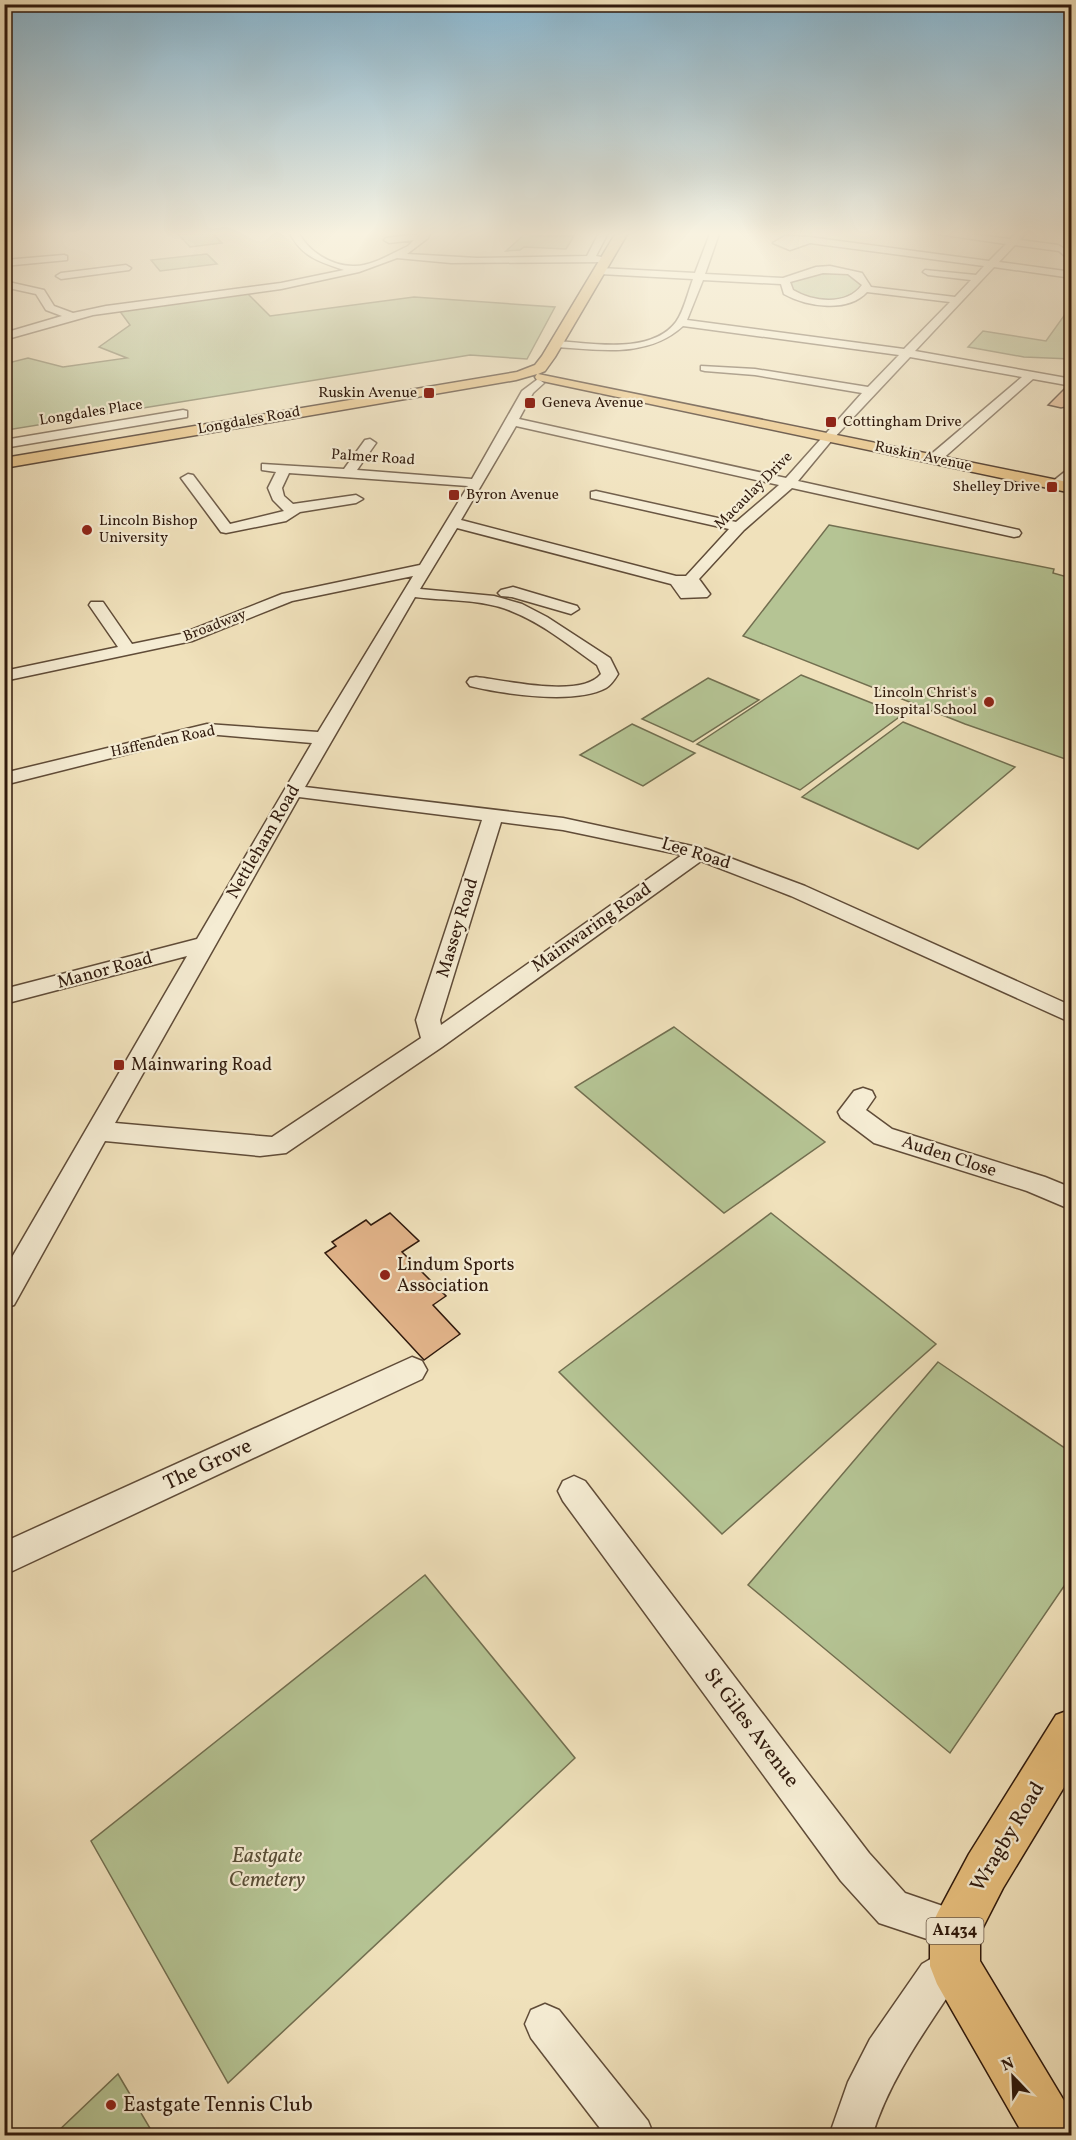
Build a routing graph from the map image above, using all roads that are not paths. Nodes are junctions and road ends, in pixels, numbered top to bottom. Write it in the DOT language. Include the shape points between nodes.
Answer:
graph roads {
  1 [pos="21,331"];
  2 [pos="565,331"];
  3 [pos="674,331"];
  4 [pos="745,331"];
  5 [pos="928,331"];
  6 [pos="4,336"];
  7 [pos="557,344"];
  8 [pos="909,351"];
  9 [pos="705,368"];
  10 [pos="1031,375"];
  11 [pos="530,379"];
  12 [pos="1071,383"];
  13 [pos="872,391"];
  14 [pos="183,414"];
  15 [pos="512,421"];
  16 [pos="827,437"];
  17 [pos="370,443"];
  18 [pos="4,444"];
  19 [pos="934,459"];
  20 [pos="5,461"];
  21 [pos="267,467"];
  22 [pos="286,468"];
  23 [pos="1071,470"];
  24 [pos="348,473"];
  25 [pos="188,478"];
  26 [pos="477,483"];
  27 [pos="789,483"];
  28 [pos="1064,487"];
  29 [pos="596,495"];
  30 [pos="356,499"];
  31 [pos="291,508"];
  32 [pos="452,522"];
  33 [pos="739,527"];
  34 [pos="1014,533"];
  35 [pos="423,569"];
  36 [pos="409,592"];
  37 [pos="494,601"];
  38 [pos="97,605"];
  39 [pos="571,609"];
  40 [pos="128,650"];
  41 [pos="4,676"];
  42 [pos="488,680"];
  43 [pos="324,738"];
  44 [pos="4,779"];
  45 [pos="293,791"];
  46 [pos="493,815"];
  47 [pos="699,853"];
  48 [pos="205,944"];
  49 [pos="4,997"];
  50 [pos="1071,1015"];
  51 [pos="434,1041"];
  52 [pos="863,1097"];
  53 [pos="99,1131"];
  54 [pos="1071,1200"];
  55 [pos="4,1297"];
  56 [pos="412,1370"];
  57 [pos="574,1491"];
  58 [pos="4,1559"];
  59 [pos="1071,1731"];
  60 [pos="955,1947"];
  61 [pos="545,2024"];
  62 [pos="633,2136"];
  63 [pos="850,2136"];
  64 [pos="1054,2136"];
  1 -- 6 [label="street"];
  2 -- 7 [label="main road, Nettleham Road"];
  3 -- 7 [label="street" via="645,344"];
  4 -- 8 [label="street"];
  5 -- 8 [label="street, Macaulay Drive"];
  7 -- 11 [label="main road, Nettleham Road"];
  8 -- 10 [label="street"];
  8 -- 13 [label="street, Macaulay Drive"];
  9 -- 13 [label="street"];
  10 -- 12 [label="street"];
  10 -- 19 [label="street"];
  11 -- 15 [label="street, Nettleham Road"];
  11 -- 16 [label="main road, Ruskin Avenue" via="562,382"];
  11 -- 20 [label="main road, Longdales Road" via="494,379"];
  13 -- 16 [label="street, Macaulay Drive"];
  14 -- 18 [label="street, Longdales Place"];
  15 -- 26 [label="street, Nettleham Road"];
  15 -- 27 [label="street"];
  16 -- 19 [label="main road, Ruskin Avenue"];
  16 -- 27 [label="street, Macaulay Drive"];
  17 -- 24 [label="street"];
  19 -- 28 [label="main road, Ruskin Avenue"];
  21 -- 22 [label="street, Palmer Road"];
  22 -- 24 [label="street, Palmer Road"];
  22 -- 31 [label="street" via="275,488 278,497"];
  23 -- 28 [label="street"];
  24 -- 26 [label="street, Palmer Road"];
  25 -- 31 [label="street" via="226,529 281,518 293,512"];
  26 -- 32 [label="street, Nettleham Road"];
  27 -- 33 [label="street, Macaulay Drive"];
  27 -- 34 [label="street"];
  29 -- 33 [label="street"];
  30 -- 31 [label="street"];
  32 -- 33 [label="street, Macaulay Drive" via="683,581"];
  32 -- 35 [label="street, Nettleham Road"];
  35 -- 36 [label="street, Nettleham Road"];
  35 -- 40 [label="street, Broadway" via="288,597 186,638"];
  36 -- 37 [label="street"];
  36 -- 43 [label="street, Nettleham Road"];
  37 -- 39 [label="street" via="513,592"];
  37 -- 42 [label="street" via="541,620 604,662 610,674 608,681 586,691 570,692"];
  38 -- 40 [label="street"];
  40 -- 41 [label="street, Broadway"];
  43 -- 44 [label="street, Haffenden Road" via="207,729"];
  43 -- 45 [label="street, Nettleham Road"];
  45 -- 46 [label="street, Lee Road"];
  45 -- 48 [label="street, Nettleham Road"];
  46 -- 47 [label="street, Lee Road" via="598,830"];
  46 -- 51 [label="street, Massey Road" via="428,1020"];
  47 -- 50 [label="street, Lee Road" via="798,891"];
  47 -- 51 [label="street, Mainwaring Road"];
  48 -- 49 [label="street, Manor Road"];
  48 -- 53 [label="street, Nettleham Road"];
  51 -- 53 [label="street, Mainwaring Road" via="277,1146"];
  52 -- 54 [label="street, Auden Close" via="850,1112 883,1136 1036,1184"];
  53 -- 55 [label="street, Nettleham Road"];
  56 -- 58 [label="street, The Grove"];
  57 -- 60 [label="street, St Giles Avenue" via="855,1867 893,1909"];
  59 -- 60 [label="main road, Wragby Road / A1434" via="986,1871"];
  60 -- 63 [label="street" via="885,2054 863,2097"];
  60 -- 64 [label="main road, A1434"];
  61 -- 62 [label="street"];
}
